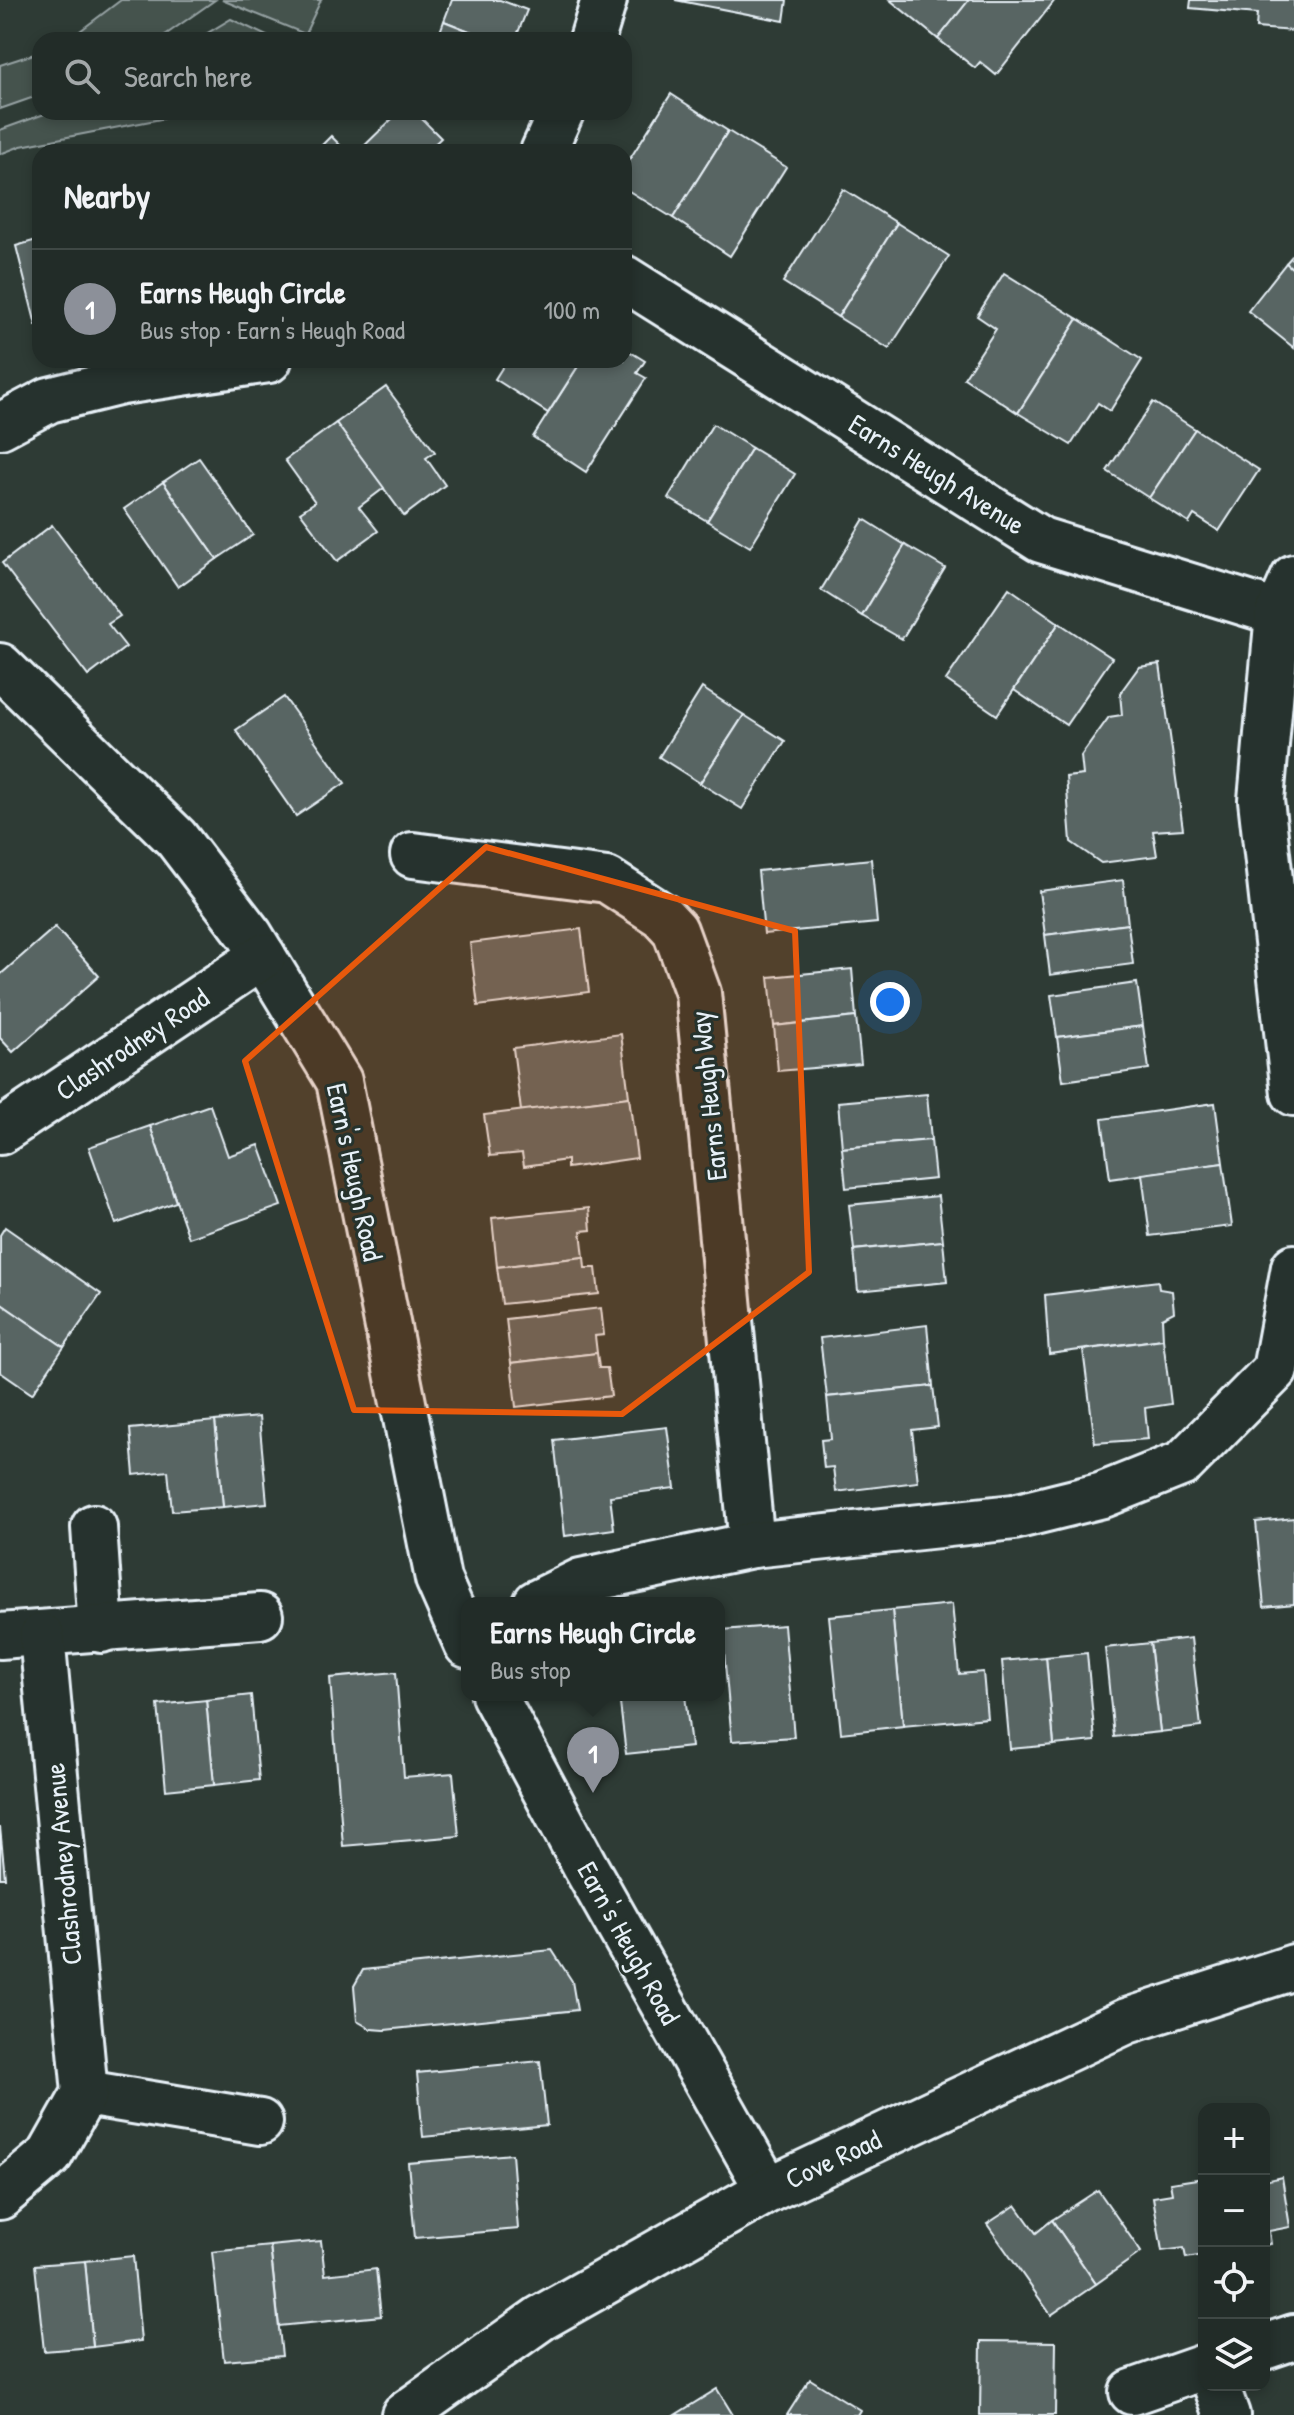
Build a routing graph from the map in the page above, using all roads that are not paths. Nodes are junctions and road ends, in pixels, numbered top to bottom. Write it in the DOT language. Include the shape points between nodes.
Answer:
graph roads {
  1 [pos="604,0"];
  2 [pos="594,32"];
  3 [pos="557,120"];
  4 [pos="547,144"];
  5 [pos="632,283"];
  6 [pos="220,368"];
  7 [pos="0,426"];
  8 [pos="1286,595"];
  9 [pos="0,666"];
  10 [pos="413,855"];
  11 [pos="263,956"];
  12 [pos="1294,1093"];
  13 [pos="0,1132"];
  14 [pos="1294,1267"];
  15 [pos="1284,1375"];
  16 [pos="94,1527"];
  17 [pos="752,1545"];
  18 [pos="548,1597"];
  19 [pos="260,1616"];
  20 [pos="101,1630"];
  21 [pos="461,1630"];
  22 [pos="21,1636"];
  23 [pos="497,1701"];
  24 [pos="1294,1967"];
  25 [pos="85,2093"];
  26 [pos="260,2122"];
  27 [pos="768,2190"];
  28 [pos="0,2197"];
  29 [pos="1294,2337"];
  30 [pos="1270,2345"];
  31 [pos="1198,2369"];
  32 [pos="1218,2391"];
  33 [pos="1132,2392"];
  34 [pos="404,2415"];
  35 [pos="1227,2415"];
  1 -- 2 [label="street"];
  3 -- 4 [label="street"];
  5 -- 8 [label="street, Earns Heugh Avenue" via="1041,540"];
  6 -- 7 [label="street" via="49,400"];
  8 -- 12 [label="street" via="1261,800"];
  9 -- 11 [label="street, Earn's Heugh Road" via="176,838"];
  10 -- 17 [label="street, Earns Heugh Way" via="607,880 675,930 698,993"];
  11 -- 13 [label="street, Clashrodney Road"];
  11 -- 21 [label="street, Earn's Heugh Road" via="339,1081 438,1579"];
  14 -- 15 [label="street"];
  15 -- 17 [label="street" via="1183,1463 1103,1495 1014,1517"];
  16 -- 20 [label="street"];
  17 -- 18 [label="street" via="581,1581"];
  19 -- 20 [label="street"];
  20 -- 22 [label="street"];
  22 -- 25 [label="street, Clashrodney Avenue"];
  23 -- 27 [label="street, Earn's Heugh Road"];
  24 -- 27 [label="street, Cove Road" via="1127,2021"];
  25 -- 26 [label="street"];
  25 -- 28 [label="street" via="50,2155"];
  27 -- 34 [label="street, Cove Road" via="541,2318"];
  29 -- 30 [label="street"];
  31 -- 33 [label="street"];
  32 -- 35 [label="street"];
}
